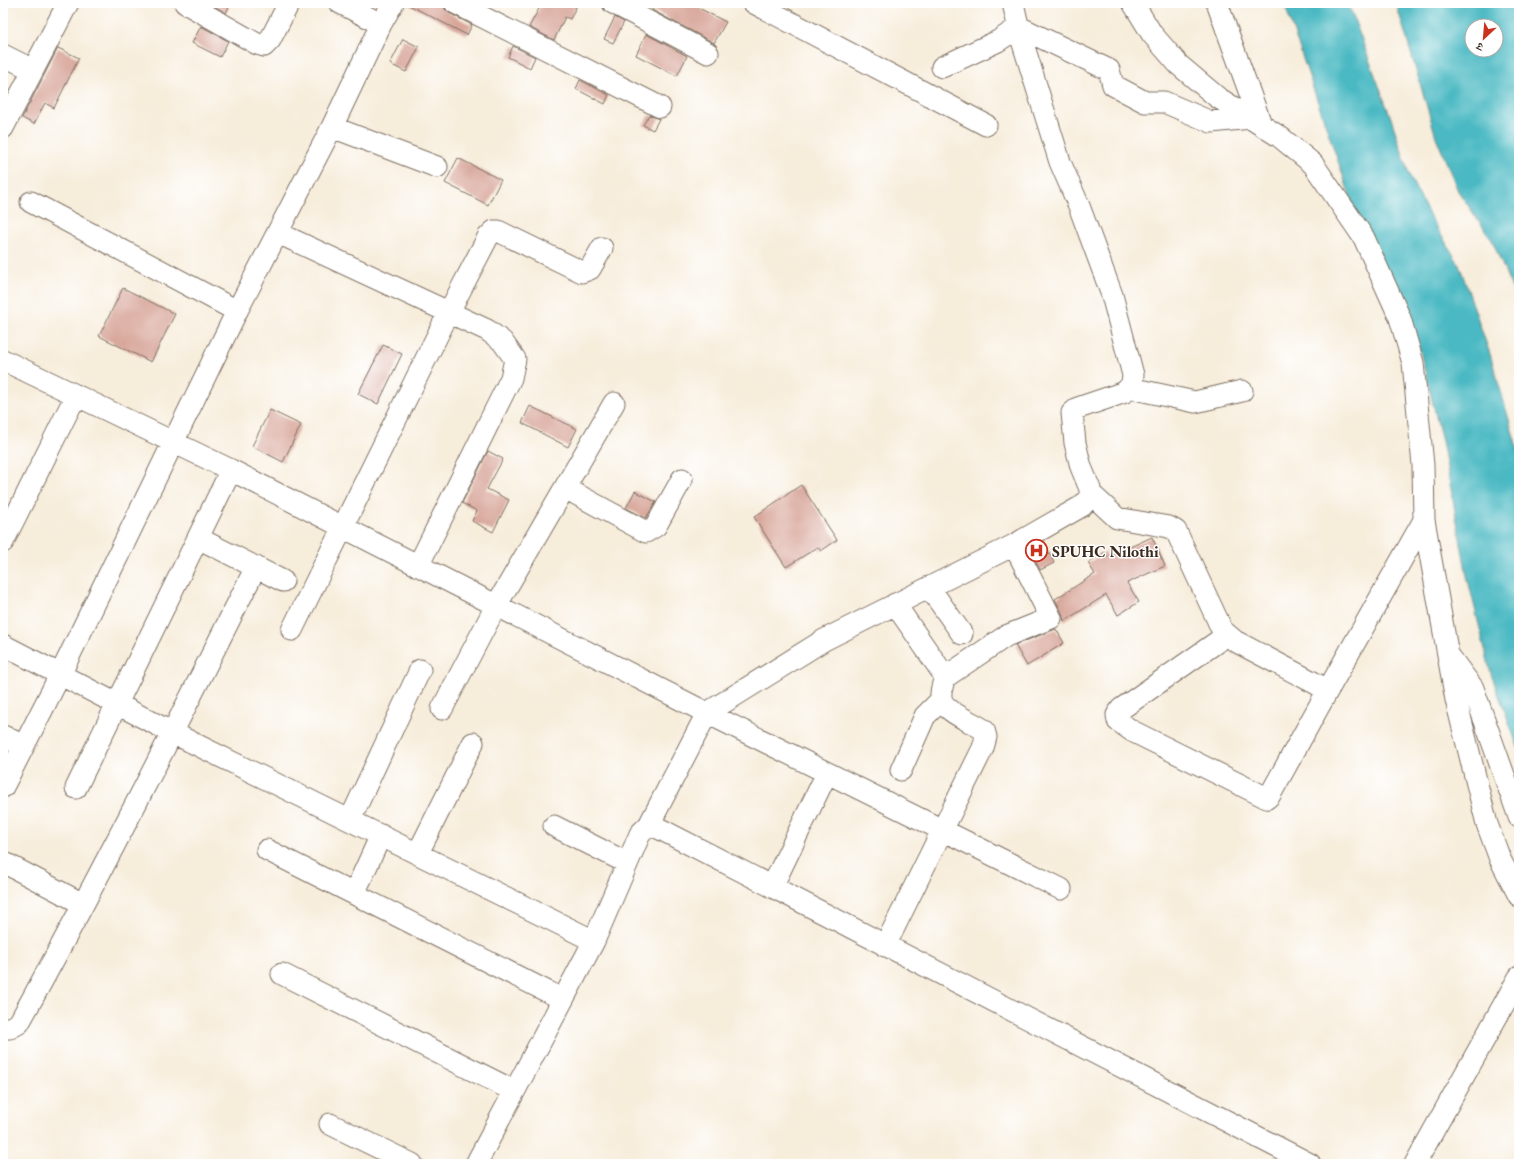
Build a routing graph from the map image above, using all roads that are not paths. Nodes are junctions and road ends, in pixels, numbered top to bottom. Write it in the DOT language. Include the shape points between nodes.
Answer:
graph roads {
  1 [pos="68,3"];
  2 [pos="187,3"];
  3 [pos="289,3"];
  4 [pos="340,3"];
  5 [pos="393,3"];
  6 [pos="455,3"];
  7 [pos="613,3"];
  8 [pos="754,3"];
  9 [pos="1014,3"];
  10 [pos="1133,3"];
  11 [pos="1217,3"];
  12 [pos="381,24"];
  13 [pos="1019,27"];
  14 [pos="708,53"];
  15 [pos="3,55"];
  16 [pos="942,67"];
  17 [pos="33,70"];
  18 [pos="660,107"];
  19 [pos="5,118"];
  20 [pos="1256,121"];
  21 [pos="986,125"];
  22 [pos="332,127"];
  23 [pos="436,167"];
  24 [pos="31,202"];
  25 [pos="278,233"];
  26 [pos="602,248"];
  27 [pos="237,311"];
  28 [pos="449,312"];
  29 [pos="3,360"];
  30 [pos="1130,388"];
  31 [pos="1242,391"];
  32 [pos="76,395"];
  33 [pos="614,403"];
  34 [pos="174,443"];
  35 [pos="231,470"];
  36 [pos="682,479"];
  37 [pos="565,488"];
  38 [pos="1090,493"];
  39 [pos="9,514"];
  40 [pos="1424,520"];
  41 [pos="343,527"];
  42 [pos="198,538"];
  43 [pos="3,542"];
  44 [pos="1014,544"];
  45 [pos="418,566"];
  46 [pos="256,567"];
  47 [pos="283,581"];
  48 [pos="929,586"];
  49 [pos="895,604"];
  50 [pos="496,606"];
  51 [pos="292,630"];
  52 [pos="962,634"];
  53 [pos="1227,635"];
  54 [pos="3,645"];
  55 [pos="1448,654"];
  56 [pos="420,670"];
  57 [pos="60,675"];
  58 [pos="944,678"];
  59 [pos="1328,690"];
  60 [pos="941,700"];
  61 [pos="118,705"];
  62 [pos="442,709"];
  63 [pos="707,713"];
  64 [pos="173,733"];
  65 [pos="3,736"];
  66 [pos="473,743"];
  67 [pos="24,746"];
  68 [pos="901,770"];
  69 [pos="827,773"];
  70 [pos="3,787"];
  71 [pos="76,788"];
  72 [pos="1519,817"];
  73 [pos="350,820"];
  74 [pos="649,825"];
  75 [pos="554,826"];
  76 [pos="941,830"];
  77 [pos="381,835"];
  78 [pos="266,850"];
  79 [pos="418,853"];
  80 [pos="3,862"];
  81 [pos="627,863"];
  82 [pos="772,887"];
  83 [pos="1061,889"];
  84 [pos="354,894"];
  85 [pos="1519,896"];
  86 [pos="83,904"];
  87 [pos="594,941"];
  88 [pos="885,946"];
  89 [pos="282,974"];
  90 [pos="1519,977"];
  91 [pos="562,999"];
  92 [pos="3,1028"];
  93 [pos="514,1091"];
  94 [pos="330,1124"];
  95 [pos="1283,1158"];
  96 [pos="412,1164"];
  97 [pos="476,1164"];
  98 [pos="1310,1164"];
  99 [pos="1415,1164"];
  1 -- 17 [label="street"];
  2 -- 3 [label="street" via="264,46 270,40"];
  4 -- 12 [label="street"];
  5 -- 12 [label="street"];
  6 -- 18 [label="street"];
  7 -- 14 [label="street"];
  8 -- 21 [label="street"];
  9 -- 13 [label="street"];
  10 -- 20 [label="street" via="1152,34 1179,65 1218,97"];
  11 -- 20 [label="street"];
  12 -- 22 [label="street"];
  13 -- 16 [label="street" via="998,41"];
  13 -- 20 [label="street" via="1109,70 1113,85 1145,102 1164,102 1211,122"];
  13 -- 30 [label="street" via="1060,162 1112,295 1133,375"];
  15 -- 17 [label="street"];
  17 -- 19 [label="street"];
  20 -- 40 [label="street" via="1301,152 1313,164 1364,238 1400,318 1413,363 1423,465"];
  22 -- 23 [label="street"];
  22 -- 25 [label="street"];
  24 -- 27 [label="street"];
  25 -- 27 [label="street"];
  25 -- 28 [label="street"];
  26 -- 28 [label="street" via="590,270 582,272 494,231 485,242"];
  27 -- 34 [label="street"];
  28 -- 41 [label="street"];
  28 -- 45 [label="street" via="487,330 502,341 515,359 515,368"];
  29 -- 32 [label="street"];
  30 -- 31 [label="street" via="1195,402"];
  30 -- 38 [label="street" via="1078,408 1072,413 1075,444"];
  32 -- 34 [label="street"];
  32 -- 39 [label="street"];
  33 -- 37 [label="street"];
  34 -- 35 [label="street"];
  34 -- 57 [label="street"];
  35 -- 41 [label="street"];
  35 -- 42 [label="street"];
  36 -- 37 [label="street" via="656,526 646,532"];
  37 -- 50 [label="street"];
  38 -- 44 [label="street" via="1082,506"];
  38 -- 53 [label="street" via="1117,518 1169,527 1176,531 1220,626"];
  39 -- 43 [label="street"];
  40 -- 55 [label="street"];
  40 -- 59 [label="street"];
  41 -- 45 [label="street"];
  41 -- 51 [label="street"];
  42 -- 46 [label="street"];
  42 -- 61 [label="street"];
  44 -- 48 [label="street"];
  44 -- 58 [label="street" via="1051,618 1006,636"];
  45 -- 50 [label="street"];
  46 -- 47 [label="street"];
  46 -- 64 [label="street"];
  48 -- 49 [label="street"];
  48 -- 52 [label="street"];
  49 -- 58 [label="street" via="940,667"];
  49 -- 63 [label="street" via="818,644"];
  50 -- 62 [label="street"];
  50 -- 63 [label="street"];
  53 -- 59 [label="street"];
  53 -- 59 [label="street" via="1121,709 1117,714 1118,721 1132,731 1266,798"];
  54 -- 57 [label="street"];
  55 -- 72 [label="street" via="1473,688"];
  55 -- 85 [label="street" via="1469,756 1487,824 1500,859"];
  56 -- 73 [label="street"];
  57 -- 61 [label="street"];
  57 -- 67 [label="street"];
  58 -- 60 [label="street"];
  60 -- 68 [label="street" via="925,716"];
  60 -- 76 [label="street" via="952,711 984,730 986,737 983,748"];
  61 -- 64 [label="street"];
  61 -- 71 [label="street"];
  63 -- 69 [label="street"];
  63 -- 74 [label="street"];
  64 -- 73 [label="street"];
  64 -- 86 [label="street"];
  65 -- 67 [label="street"];
  66 -- 79 [label="street"];
  67 -- 70 [label="street"];
  69 -- 76 [label="street"];
  69 -- 82 [label="street"];
  73 -- 77 [label="street"];
  74 -- 81 [label="street" via="640,834"];
  74 -- 82 [label="street"];
  75 -- 81 [label="street"];
  76 -- 83 [label="street"];
  76 -- 88 [label="street"];
  77 -- 79 [label="street"];
  77 -- 84 [label="street"];
  78 -- 84 [label="street"];
  79 -- 87 [label="street"];
  80 -- 86 [label="street"];
  81 -- 87 [label="street"];
  82 -- 88 [label="street"];
  84 -- 91 [label="street"];
  86 -- 92 [label="street" via="19,1023 10,1028"];
  87 -- 91 [label="street"];
  88 -- 95 [label="street"];
  89 -- 93 [label="street"];
  90 -- 99 [label="street"];
  91 -- 93 [label="street"];
  93 -- 97 [label="street"];
  94 -- 96 [label="street"];
  95 -- 98 [label="street"];
}
